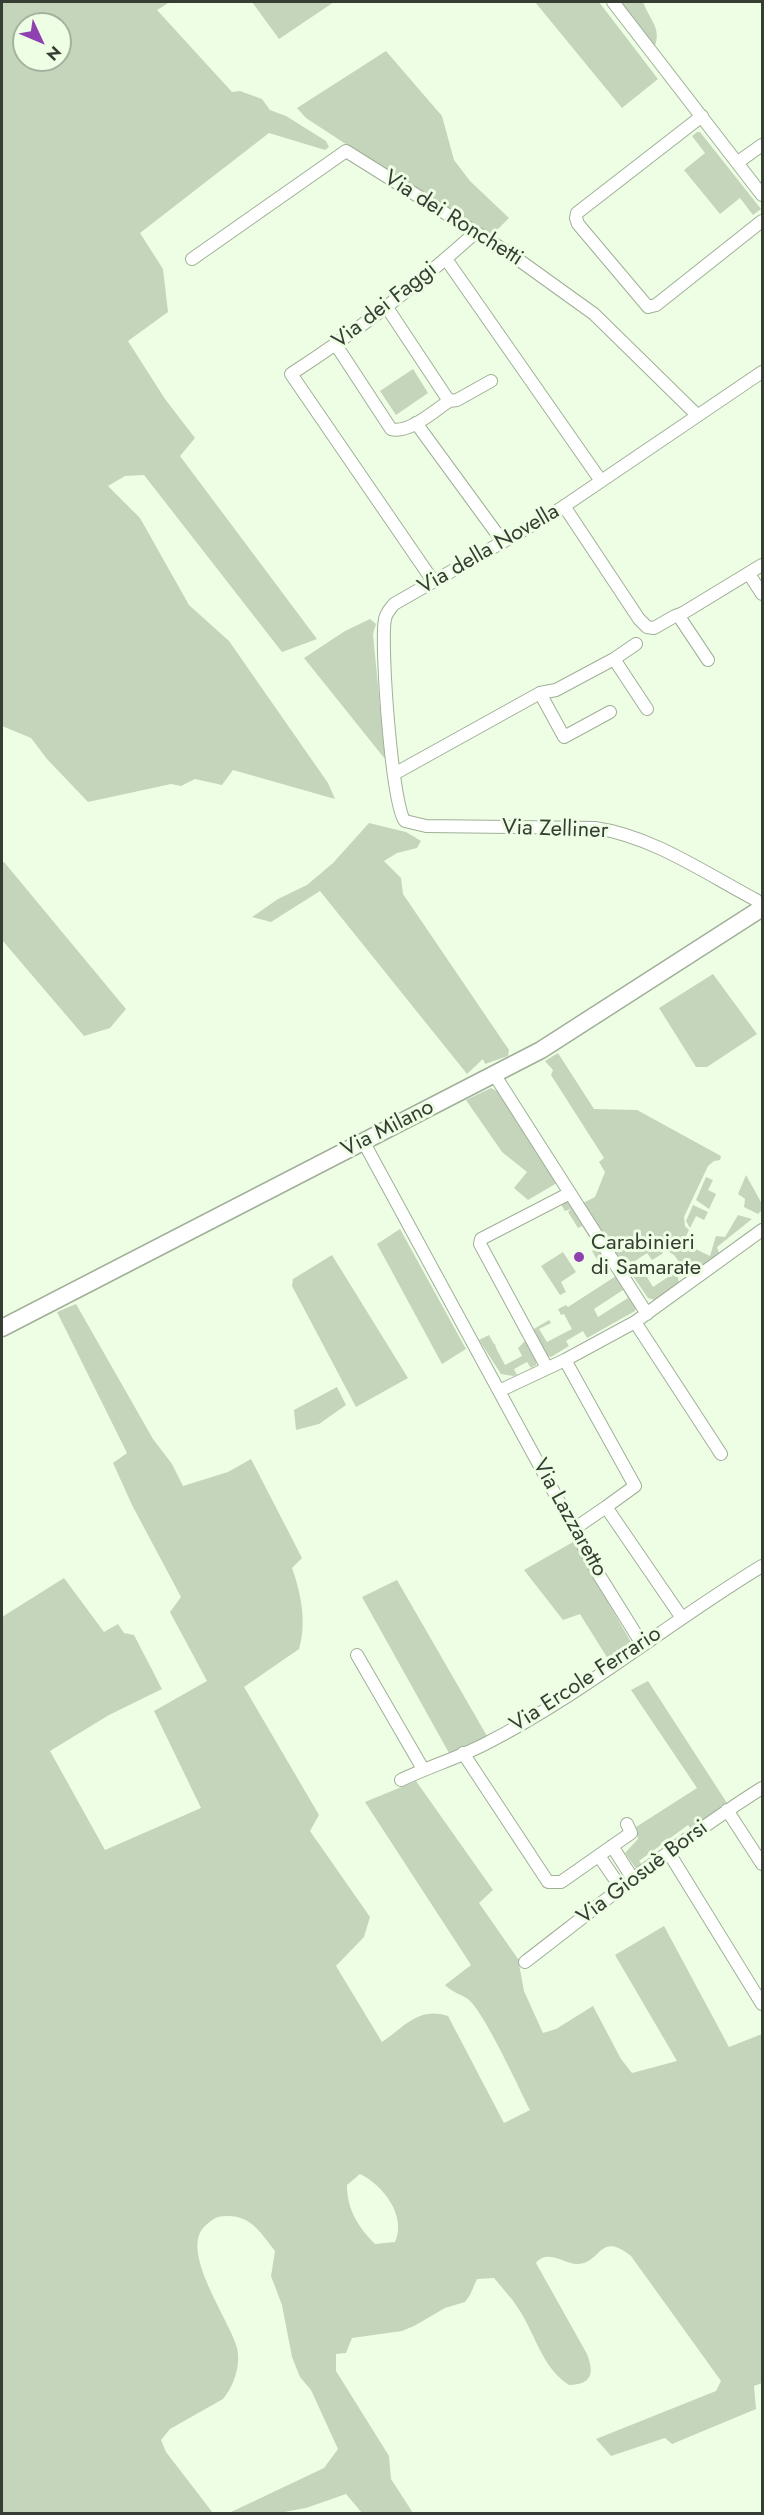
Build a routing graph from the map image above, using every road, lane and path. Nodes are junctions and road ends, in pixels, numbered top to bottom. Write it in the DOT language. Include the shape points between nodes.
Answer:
graph roads {
  1 [pos="613,2"];
  2 [pos="702,116"];
  3 [pos="762,144"];
  4 [pos="738,162"];
  5 [pos="762,195"];
  6 [pos="762,221"];
  7 [pos="475,233"];
  8 [pos="446,258"];
  9 [pos="192,259"];
  10 [pos="386,306"];
  11 [pos="336,345"];
  12 [pos="762,372"];
  13 [pos="491,381"];
  14 [pos="449,401"];
  15 [pos="697,415"];
  16 [pos="416,423"];
  17 [pos="601,481"];
  18 [pos="564,506"];
  19 [pos="503,542"];
  20 [pos="762,565"];
  21 [pos="749,574"];
  22 [pos="433,581"];
  23 [pos="762,594"];
  24 [pos="678,615"];
  25 [pos="636,644"];
  26 [pos="614,659"];
  27 [pos="708,660"];
  28 [pos="540,693"];
  29 [pos="647,709"];
  30 [pos="610,712"];
  31 [pos="394,774"];
  32 [pos="402,817"];
  33 [pos="762,909"];
  34 [pos="494,1074"];
  35 [pos="363,1141"];
  36 [pos="570,1193"];
  37 [pos="762,1230"];
  38 [pos="647,1314"];
  39 [pos="634,1322"];
  40 [pos="2,1328"];
  41 [pos="565,1360"];
  42 [pos="547,1368"];
  43 [pos="499,1390"];
  44 [pos="721,1454"];
  45 [pos="606,1507"];
  46 [pos="574,1529"];
  47 [pos="762,1566"];
  48 [pos="682,1618"];
  49 [pos="642,1644"];
  50 [pos="357,1655"];
  51 [pos="463,1753"];
  52 [pos="423,1769"];
  53 [pos="401,1779"];
  54 [pos="762,1788"];
  55 [pos="727,1810"];
  56 [pos="627,1824"];
  57 [pos="612,1846"];
  58 [pos="669,1854"];
  59 [pos="599,1856"];
  60 [pos="762,1864"];
  61 [pos="633,1879"];
  62 [pos="621,1888"];
  63 [pos="525,1962"];
  64 [pos="762,2004"];
  1 -- 2 [label="street"];
  2 -- 4 [label="street"];
  2 -- 6 [label="street" via="577,213 578,224 648,307 656,305"];
  3 -- 4 [label="street"];
  4 -- 5 [label="street"];
  7 -- 8 [label="street, Via dei Faggi"];
  7 -- 9 [label="street, Via dei Ronchetti" via="346,151"];
  7 -- 15 [label="street, Via dei Ronchetti" via="594,314"];
  8 -- 10 [label="street, Via dei Faggi"];
  8 -- 17 [label="street"];
  10 -- 11 [label="street, Via dei Faggi"];
  10 -- 14 [label="street"];
  11 -- 16 [label="street" via="391,429"];
  11 -- 22 [label="street, Via dei Faggi" via="291,374"];
  12 -- 15 [label="street, Via della Novella"];
  13 -- 14 [label="street"];
  14 -- 16 [label="street"];
  15 -- 17 [label="street, Via della Novella"];
  16 -- 19 [label="street"];
  17 -- 18 [label="street, Via della Novella"];
  18 -- 19 [label="street, Via della Novella"];
  18 -- 24 [label="street" via="647,627 654,628"];
  19 -- 22 [label="street, Via della Novella"];
  20 -- 21 [label="street"];
  21 -- 23 [label="street"];
  21 -- 24 [label="street"];
  22 -- 31 [label="street, Via della Novella" via="394,604 385,619"];
  24 -- 27 [label="street"];
  25 -- 26 [label="street"];
  26 -- 28 [label="street" via="555,690"];
  26 -- 29 [label="street"];
  28 -- 30 [label="street" via="564,737"];
  28 -- 31 [label="street"];
  31 -- 32 [label="street, Via della Novella"];
  32 -- 33 [label="street, Via Zelliner" via="426,826 616,831 637,838 756,900"];
  33 -- 34 [label="street, Via Milano" via="590,1020"];
  34 -- 35 [label="street, Via Milano"];
  34 -- 36 [label="street"];
  35 -- 40 [label="street, Via Milano"];
  35 -- 43 [label="street, Via Lazzaretto"];
  36 -- 38 [label="street"];
  36 -- 42 [label="street" via="481,1239 480,1244"];
  37 -- 38 [label="street"];
  38 -- 39 [label="street"];
  39 -- 41 [label="street"];
  39 -- 44 [label="street"];
  41 -- 42 [label="street"];
  41 -- 45 [label="street" via="635,1486"];
  42 -- 43 [label="street"];
  43 -- 46 [label="street, Via Lazzaretto"];
  45 -- 46 [label="street"];
  45 -- 48 [label="street"];
  46 -- 49 [label="street, Via Lazzaretto"];
  47 -- 48 [label="street, Via Ercole Ferrario"];
  48 -- 49 [label="street, Via Ercole Ferrario"];
  49 -- 51 [label="street, Via Ercole Ferrario" via="538,1714"];
  50 -- 52 [label="street"];
  51 -- 52 [label="street, Via Ercole Ferrario"];
  51 -- 59 [label="street" via="548,1882 561,1882"];
  52 -- 53 [label="street, Via Ercole Ferrario"];
  54 -- 55 [label="street, Via Giosuè Borsi"];
  55 -- 58 [label="street, Via Giosuè Borsi"];
  55 -- 60 [label="street"];
  56 -- 57 [label="street" via="631,1833"];
  57 -- 59 [label="street"];
  57 -- 61 [label="street"];
  58 -- 61 [label="street, Via Giosuè Borsi"];
  58 -- 64 [label="street"];
  59 -- 62 [label="street"];
  61 -- 62 [label="street, Via Giosuè Borsi"];
  62 -- 63 [label="street, Via Giosuè Borsi"];
}
